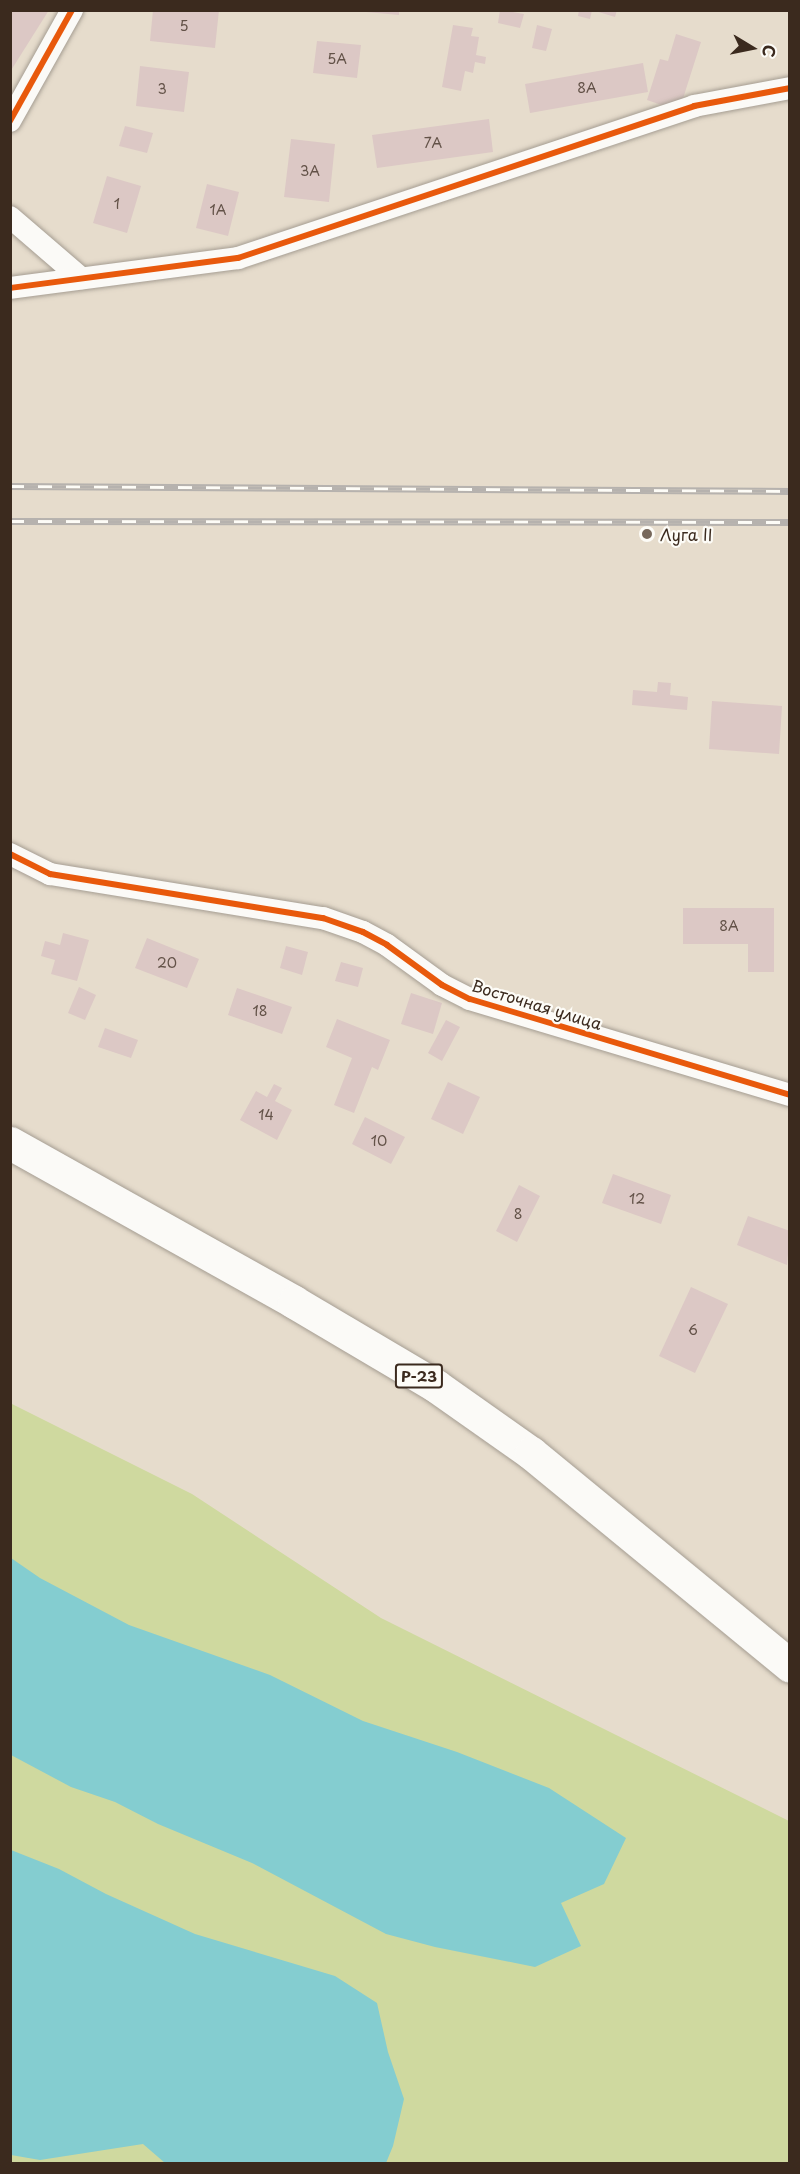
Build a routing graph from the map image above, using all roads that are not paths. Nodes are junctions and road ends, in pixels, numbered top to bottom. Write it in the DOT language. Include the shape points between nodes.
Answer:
graph roads {
  1 [pos="72,10"];
  2 [pos="789,88"];
  3 [pos="10,121"];
  4 [pos="10,217"];
  5 [pos="81,278"];
  6 [pos="10,288"];
  7 [pos="10,854"];
  8 [pos="789,1095"];
  9 [pos="10,1143"];
  10 [pos="789,1666"];
  1 -- 3 [label="street"];
  2 -- 5 [label="street" via="694,106 238,258"];
  4 -- 5 [label="street"];
  5 -- 6 [label="street"];
  7 -- 8 [label="street, Восточная улица" via="50,874 323,918 387,945 442,985 470,999"];
  9 -- 10 [label="main road, Р-23" via="436,1386 531,1453"];
}
